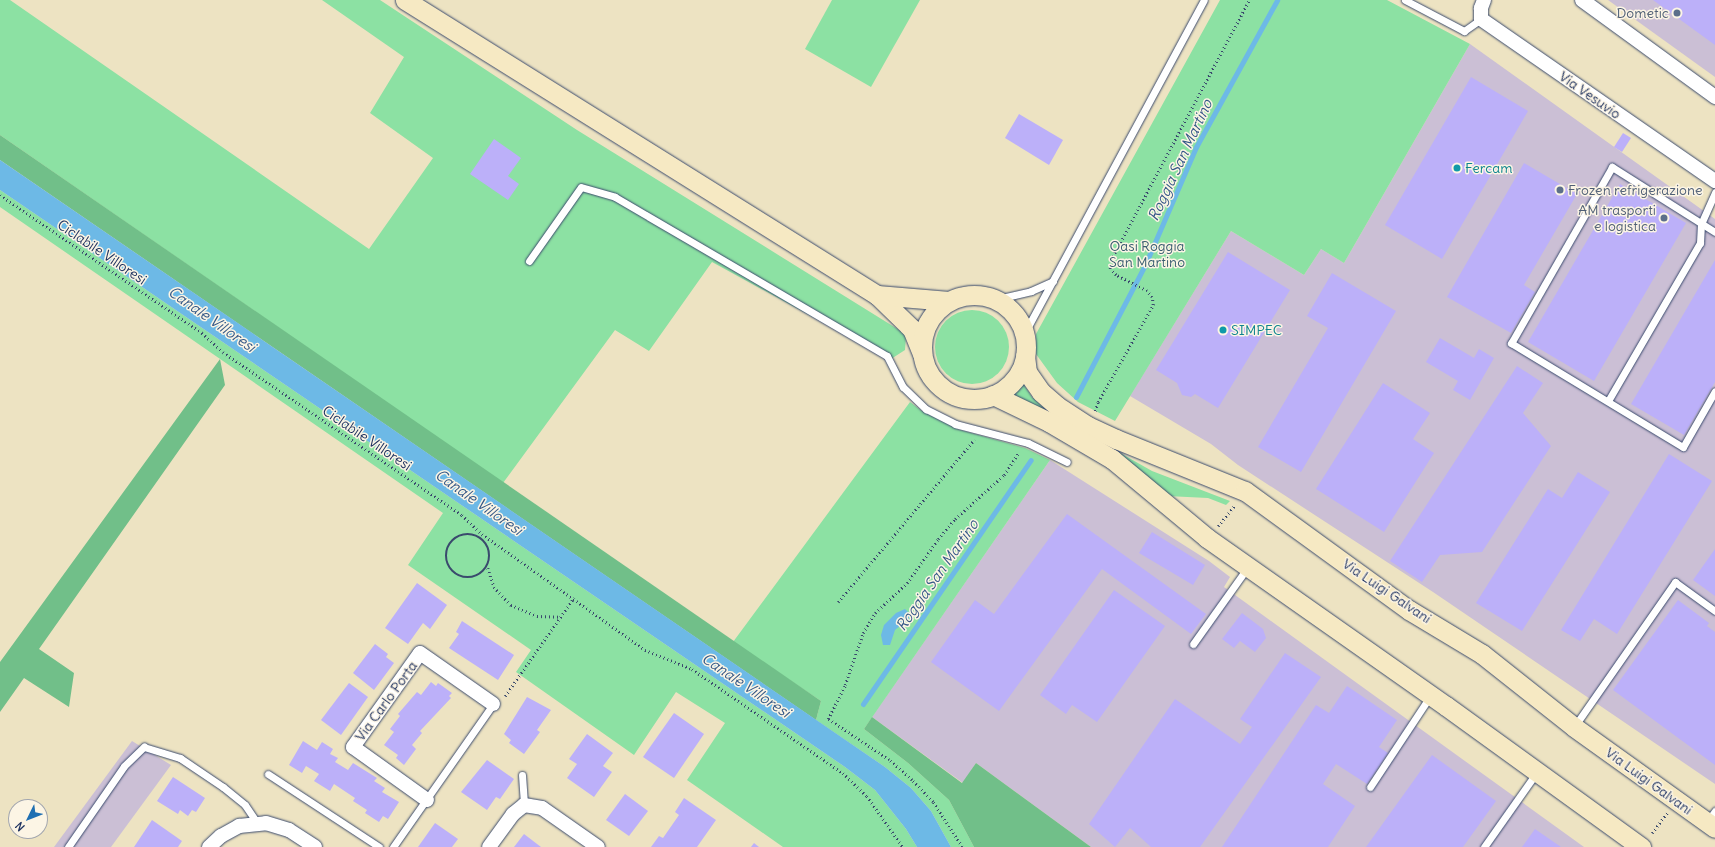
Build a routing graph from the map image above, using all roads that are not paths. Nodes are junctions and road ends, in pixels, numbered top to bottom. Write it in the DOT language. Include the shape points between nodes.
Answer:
graph roads {
  1 [pos="405,0"];
  2 [pos="1204,0"];
  3 [pos="1405,0"];
  4 [pos="1484,0"];
  5 [pos="1582,0"];
  6 [pos="1481,20"];
  7 [pos="1715,97"];
  8 [pos="1715,181"];
  9 [pos="1715,192"];
  10 [pos="1701,224"];
  11 [pos="1715,232"];
  12 [pos="529,261"];
  13 [pos="1053,281"];
  14 [pos="877,295"];
  15 [pos="989,297"];
  16 [pos="949,301"];
  17 [pos="1024,334"];
  18 [pos="922,354"];
  19 [pos="1025,356"];
  20 [pos="1715,391"];
  21 [pos="993,395"];
  22 [pos="1608,401"];
  23 [pos="1053,414"];
  24 [pos="1066,462"];
  25 [pos="1248,567"];
  26 [pos="1715,611"];
  27 [pos="1193,644"];
  28 [pos="1431,695"];
  29 [pos="493,704"];
  30 [pos="1574,727"];
  31 [pos="1537,771"];
  32 [pos="268,774"];
  33 [pos="522,775"];
  34 [pos="1370,787"];
  35 [pos="427,800"];
  36 [pos="524,805"];
  37 [pos="258,824"];
  38 [pos="1713,824"];
  39 [pos="68,847"];
  40 [pos="210,847"];
  41 [pos="315,847"];
  42 [pos="379,847"];
  43 [pos="393,847"];
  44 [pos="489,847"];
  45 [pos="598,847"];
  46 [pos="1484,847"];
  47 [pos="1641,847"];
  1 -- 14 [label="main road"];
  2 -- 13 [label="lane"];
  3 -- 6 [label="lane" via="1464,31"];
  4 -- 6 [label="street"];
  5 -- 7 [label="street"];
  6 -- 8 [label="street, Via Vesuvio"];
  9 -- 10 [label="lane"];
  10 -- 11 [label="lane"];
  10 -- 22 [label="lane" via="1700,243"];
  10 -- 22 [label="lane" via="1612,167 1511,343"];
  12 -- 24 [label="lane" via="581,187 615,197 887,356 903,387 926,409 955,424 1028,443"];
  13 -- 15 [label="lane" via="1031,291 1006,297"];
  13 -- 17 [label="lane"];
  14 -- 16 [label="main road"];
  14 -- 18 [label="main road" via="912,329"];
  15 -- 16 [label="main road" via="969,295"];
  15 -- 17 [label="main road" via="1005,305"];
  16 -- 18 [label="main road" via="937,310 928,323"];
  17 -- 19 [label="main road"];
  18 -- 21 [label="main road" via="934,380 948,392 975,399"];
  19 -- 21 [label="main road" via="1014,380"];
  19 -- 23 [label="main road" via="1027,372"];
  20 -- 22 [label="lane" via="1683,446"];
  21 -- 23 [label="main road"];
  23 -- 25 [label="main road" via="1207,538"];
  23 -- 30 [label="main road, Via Luigi Galvani" via="1245,490 1409,610 1482,654"];
  25 -- 27 [label="lane"];
  25 -- 28 [label="main road"];
  26 -- 30 [label="lane" via="1675,582"];
  28 -- 31 [label="main road"];
  28 -- 34 [label="lane"];
  29 -- 35 [label="lane"];
  29 -- 35 [label="street, Via Carlo Porta" via="420,653 353,747"];
  30 -- 38 [label="main road, Via Luigi Galvani"];
  31 -- 46 [label="lane"];
  31 -- 47 [label="main road"];
  32 -- 42 [label="lane"];
  33 -- 36 [label="lane"];
  35 -- 43 [label="lane"];
  36 -- 44 [label="street" via="513,814"];
  36 -- 45 [label="street" via="542,808"];
  37 -- 39 [label="lane" via="245,805 180,758 144,747 124,766"];
  37 -- 40 [label="street" via="238,826 221,836"];
  37 -- 41 [label="street" via="266,823 289,830"];
}
